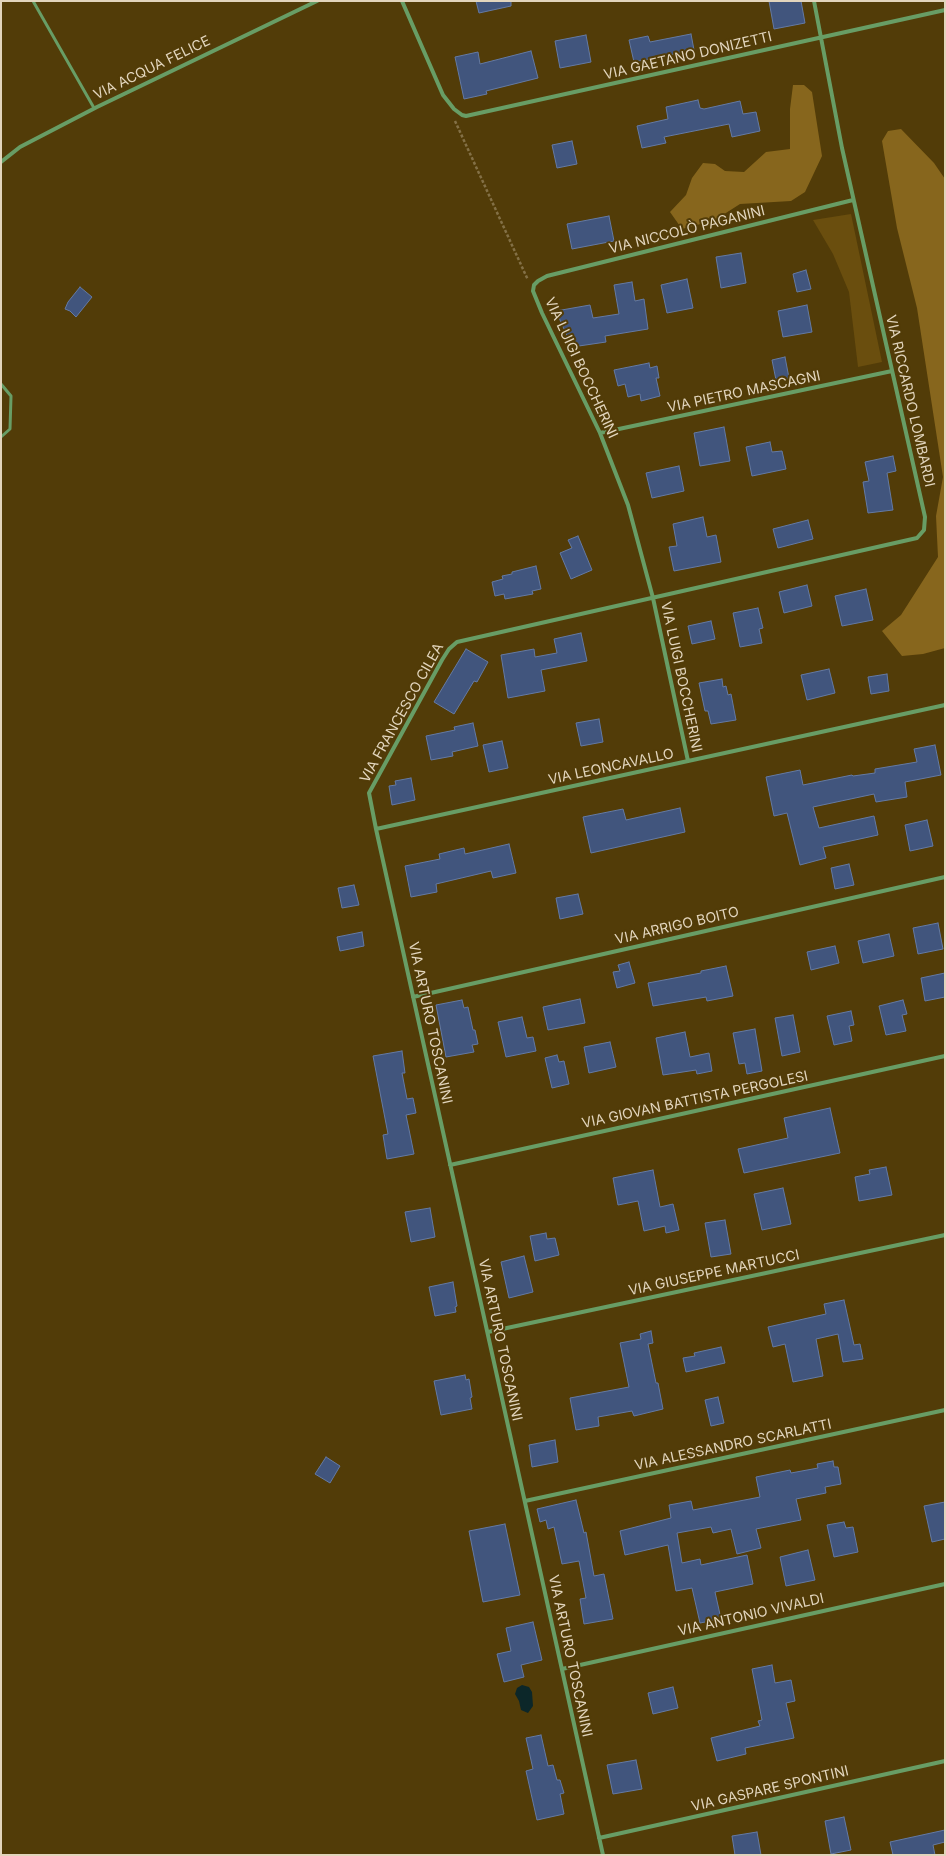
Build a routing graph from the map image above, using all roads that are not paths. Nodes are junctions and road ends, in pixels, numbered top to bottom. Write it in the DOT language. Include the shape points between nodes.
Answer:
graph roads {
  1 [pos="33,1"];
  2 [pos="317,1"];
  3 [pos="402,1"];
  4 [pos="814,1"];
  5 [pos="945,10"];
  6 [pos="821,37"];
  7 [pos="95,107"];
  8 [pos="1,162"];
  9 [pos="854,200"];
  10 [pos="533,292"];
  11 [pos="892,372"];
  12 [pos="1,384"];
  13 [pos="600,433"];
  14 [pos="1,437"];
  15 [pos="653,598"];
  16 [pos="945,705"];
  17 [pos="688,761"];
  18 [pos="376,829"];
  19 [pos="945,877"];
  20 [pos="413,997"];
  21 [pos="945,1056"];
  22 [pos="450,1165"];
  23 [pos="945,1235"];
  24 [pos="488,1332"];
  25 [pos="945,1410"];
  26 [pos="525,1501"];
  27 [pos="945,1584"];
  28 [pos="562,1669"];
  29 [pos="945,1761"];
  30 [pos="599,1838"];
  31 [pos="603,1855"];
  1 -- 7 [label="lane"];
  2 -- 7 [label="street, VIA ACQUA FELICE"];
  3 -- 6 [label="street, VIA GAETANO DONIZETTI" via="444,95 462,115 473,115"];
  4 -- 6 [label="street, VIA RICCARDO LOMBARDI"];
  5 -- 6 [label="street, VIA GAETANO DONIZETTI"];
  6 -- 9 [label="street, VIA RICCARDO LOMBARDI"];
  7 -- 8 [label="street, VIA ACQUA FELICE" via="20,147"];
  9 -- 10 [label="street, VIA NICCOLÒ PAGANINI" via="547,276 535,283"];
  9 -- 11 [label="street, VIA RICCARDO LOMBARDI"];
  10 -- 13 [label="street, VIA LUIGI BOCCHERINI"];
  11 -- 13 [label="street, VIA PIETRO MASCAGNI"];
  11 -- 15 [label="street, VIA RICCARDO LOMBARDI" via="925,517 921,535 917,538"];
  12 -- 14 [label="lane" via="11,396 10,429"];
  13 -- 15 [label="street, VIA LUIGI BOCCHERINI" via="628,505"];
  15 -- 17 [label="street, VIA LUIGI BOCCHERINI"];
  15 -- 18 [label="street, VIA FRANCESCO CILEA" via="452,645 371,788 370,800"];
  16 -- 17 [label="street, VIA LEONCAVALLO"];
  17 -- 18 [label="street, VIA LEONCAVALLO"];
  18 -- 20 [label="street, VIA ARTURO TOSCANINI"];
  19 -- 20 [label="street, VIA ARRIGO BOITO"];
  20 -- 22 [label="street, VIA ARTURO TOSCANINI"];
  21 -- 22 [label="street, VIA GIOVAN BATTISTA PERGOLESI"];
  22 -- 24 [label="street, VIA ARTURO TOSCANINI"];
  23 -- 24 [label="street, VIA GIUSEPPE MARTUCCI"];
  24 -- 26 [label="street, VIA ARTURO TOSCANINI"];
  25 -- 26 [label="street, VIA ALESSANDRO SCARLATTI"];
  26 -- 28 [label="street, VIA ARTURO TOSCANINI"];
  27 -- 28 [label="street, VIA ANTONIO VIVALDI"];
  28 -- 30 [label="street, VIA ARTURO TOSCANINI"];
  29 -- 30 [label="street, VIA GASPARE SPONTINI"];
  30 -- 31 [label="street, VIA ARTURO TOSCANINI"];
}
